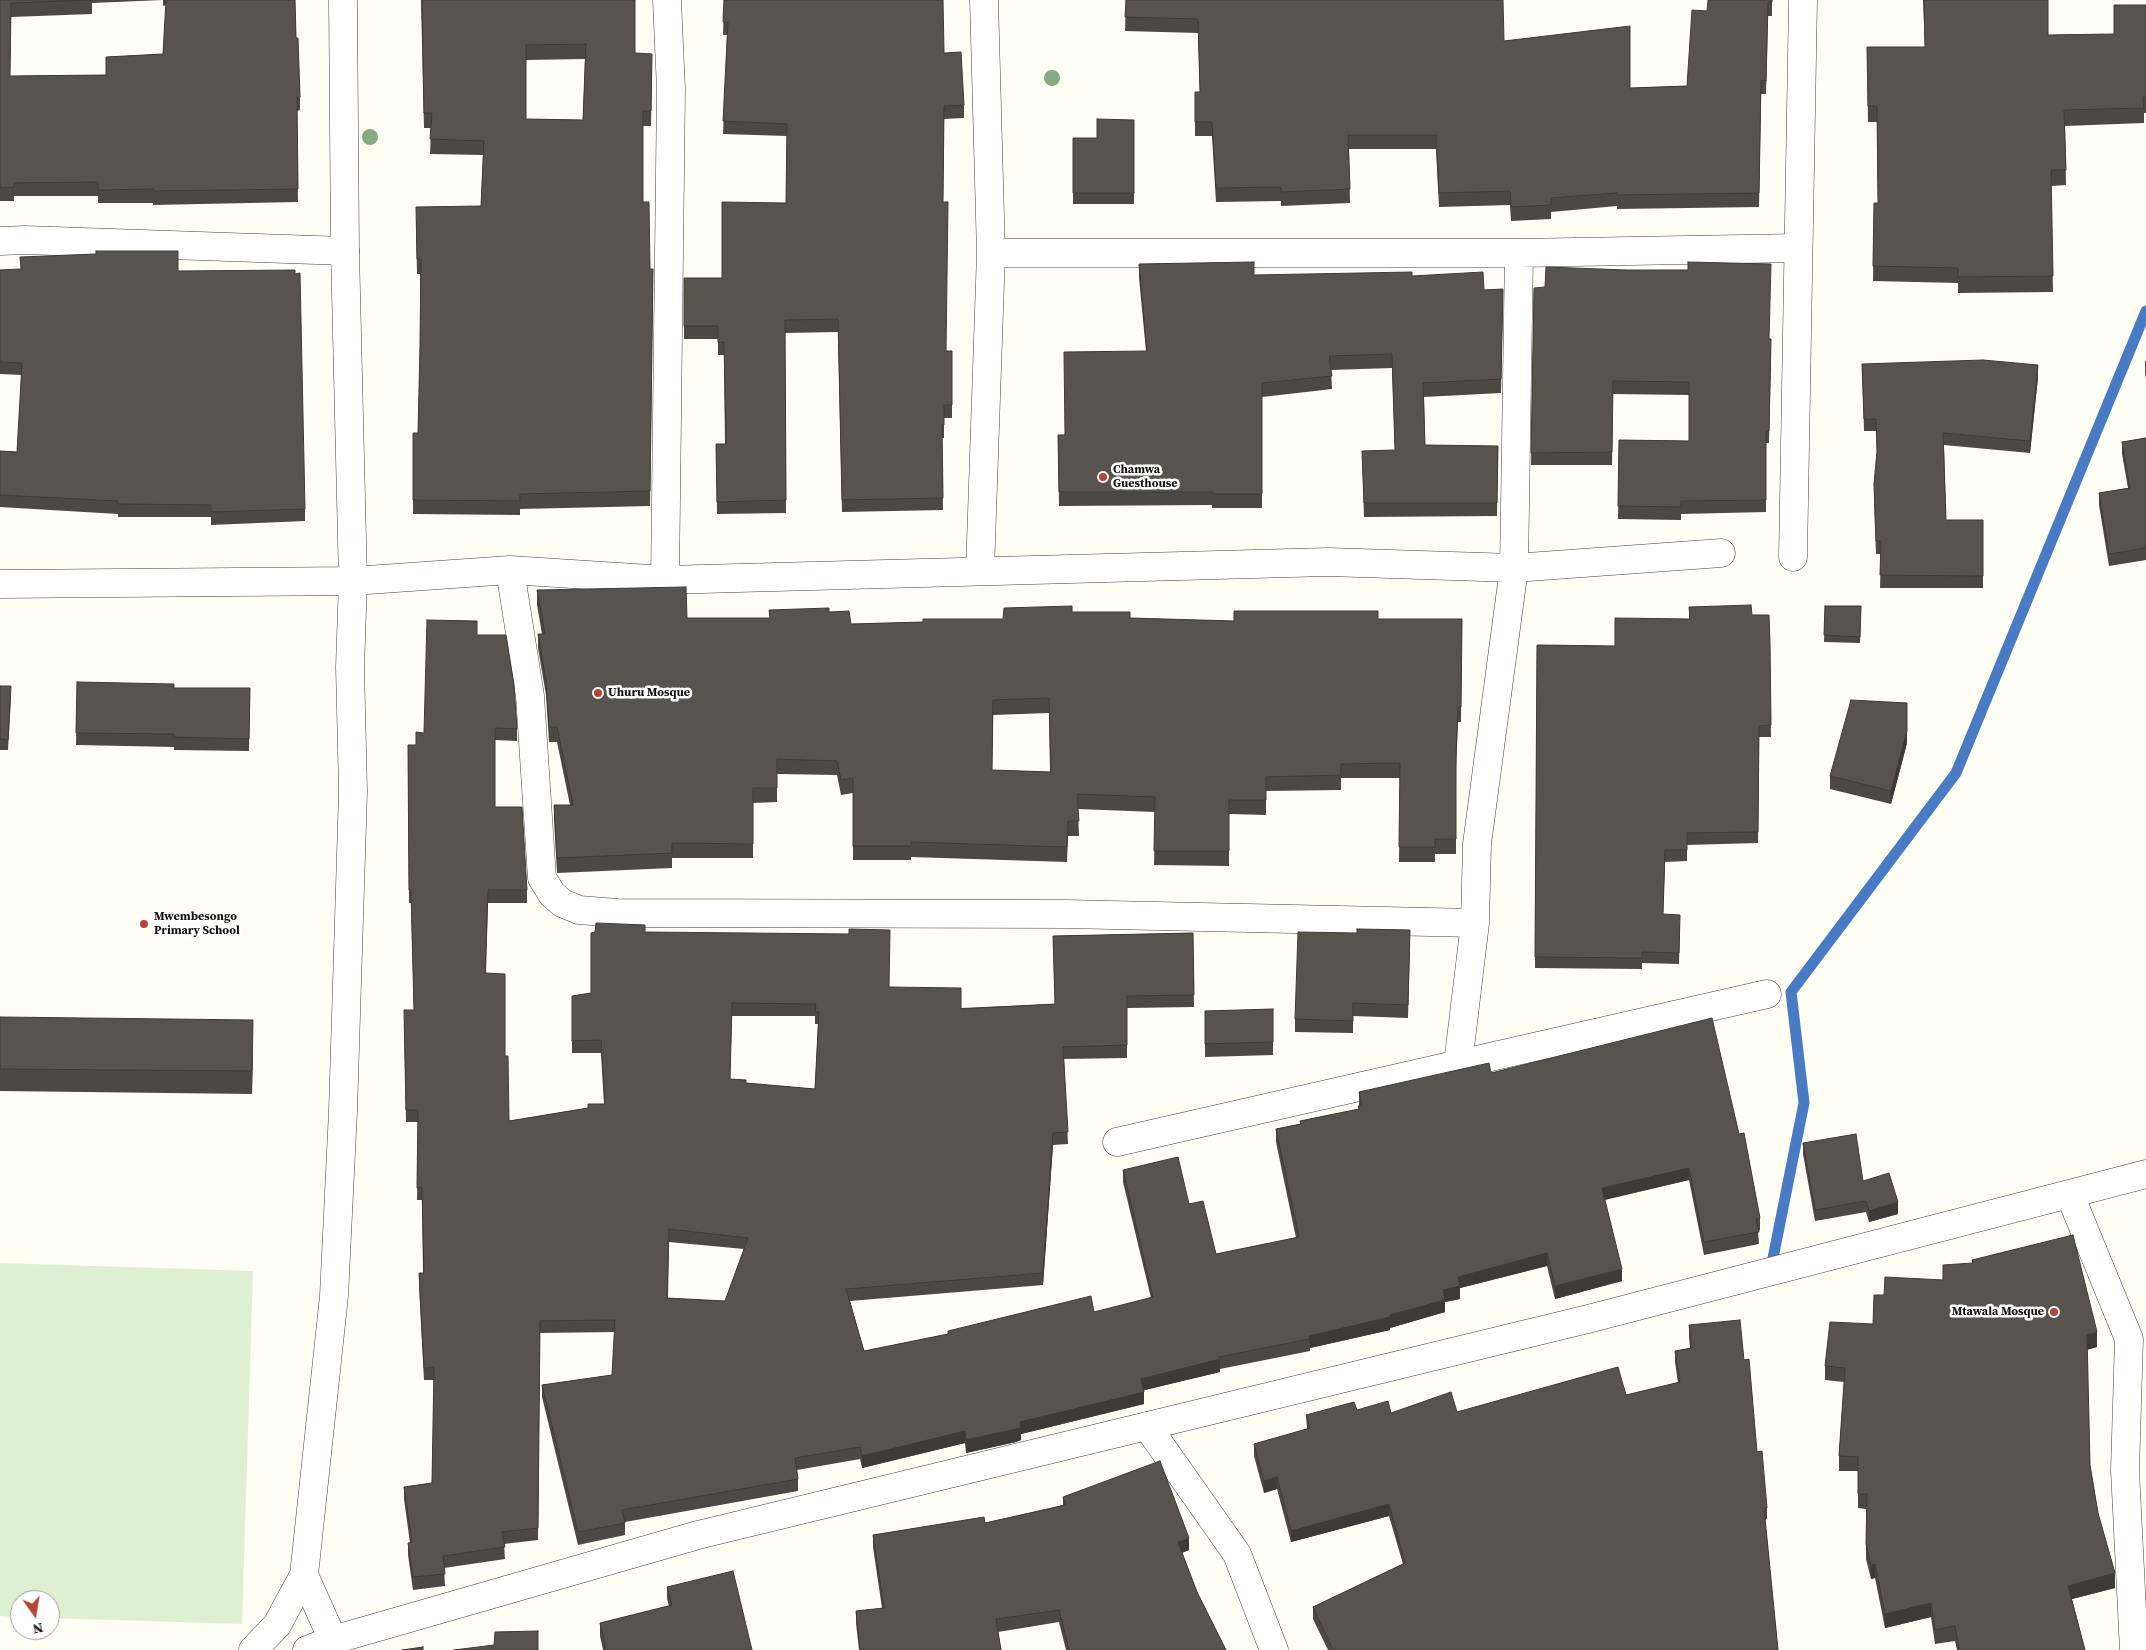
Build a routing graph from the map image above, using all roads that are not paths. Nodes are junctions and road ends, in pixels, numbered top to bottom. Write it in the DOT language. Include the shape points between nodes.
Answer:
graph roads {
  1 [pos="343,0"];
  2 [pos="667,0"];
  3 [pos="984,0"];
  4 [pos="1803,0"];
  5 [pos="0,241"];
  6 [pos="1797,248"];
  7 [pos="345,251"];
  8 [pos="991,253"];
  9 [pos="1519,253"];
  10 [pos="1721,553"];
  11 [pos="1793,558"];
  12 [pos="1514,568"];
  13 [pos="510,570"];
  14 [pos="980,572"];
  15 [pos="665,580"];
  16 [pos="353,581"];
  17 [pos="0,584"];
  18 [pos="1475,923"];
  19 [pos="1766,994"];
  20 [pos="1458,1064"];
  21 [pos="1117,1142"];
  22 [pos="2146,1174"];
  23 [pos="2070,1195"];
  24 [pos="1147,1426"];
  25 [pos="304,1575"];
  26 [pos="333,1640"];
  27 [pos="253,1650"];
  28 [pos="307,1650"];
  29 [pos="1274,1650"];
  30 [pos="2134,1650"];
  1 -- 7 [label="street"];
  2 -- 15 [label="street" via="671,98"];
  3 -- 8 [label="street"];
  4 -- 6 [label="street"];
  5 -- 7 [label="street"];
  6 -- 9 [label="street"];
  6 -- 11 [label="street"];
  7 -- 16 [label="street"];
  8 -- 9 [label="street"];
  8 -- 14 [label="street"];
  9 -- 12 [label="street"];
  10 -- 12 [label="street"];
  12 -- 14 [label="street" via="1328,562"];
  12 -- 18 [label="street" via="1477,844"];
  13 -- 15 [label="street"];
  13 -- 16 [label="street"];
  13 -- 18 [label="street" via="530,696 542,878 562,903 579,910 617,913 1065,914"];
  14 -- 15 [label="street"];
  16 -- 17 [label="street"];
  16 -- 25 [label="street" via="350,667 353,791 334,1296"];
  18 -- 20 [label="street"];
  19 -- 20 [label="street"];
  20 -- 21 [label="street"];
  22 -- 23 [label="street"];
  23 -- 24 [label="street" via="1588,1319"];
  23 -- 30 [label="street" via="2128,1339 2125,1470"];
  24 -- 26 [label="street" via="698,1535"];
  24 -- 29 [label="street" via="1237,1554"];
  25 -- 26 [label="street"];
  25 -- 27 [label="street" via="277,1625"];
  26 -- 28 [label="street"];
}
